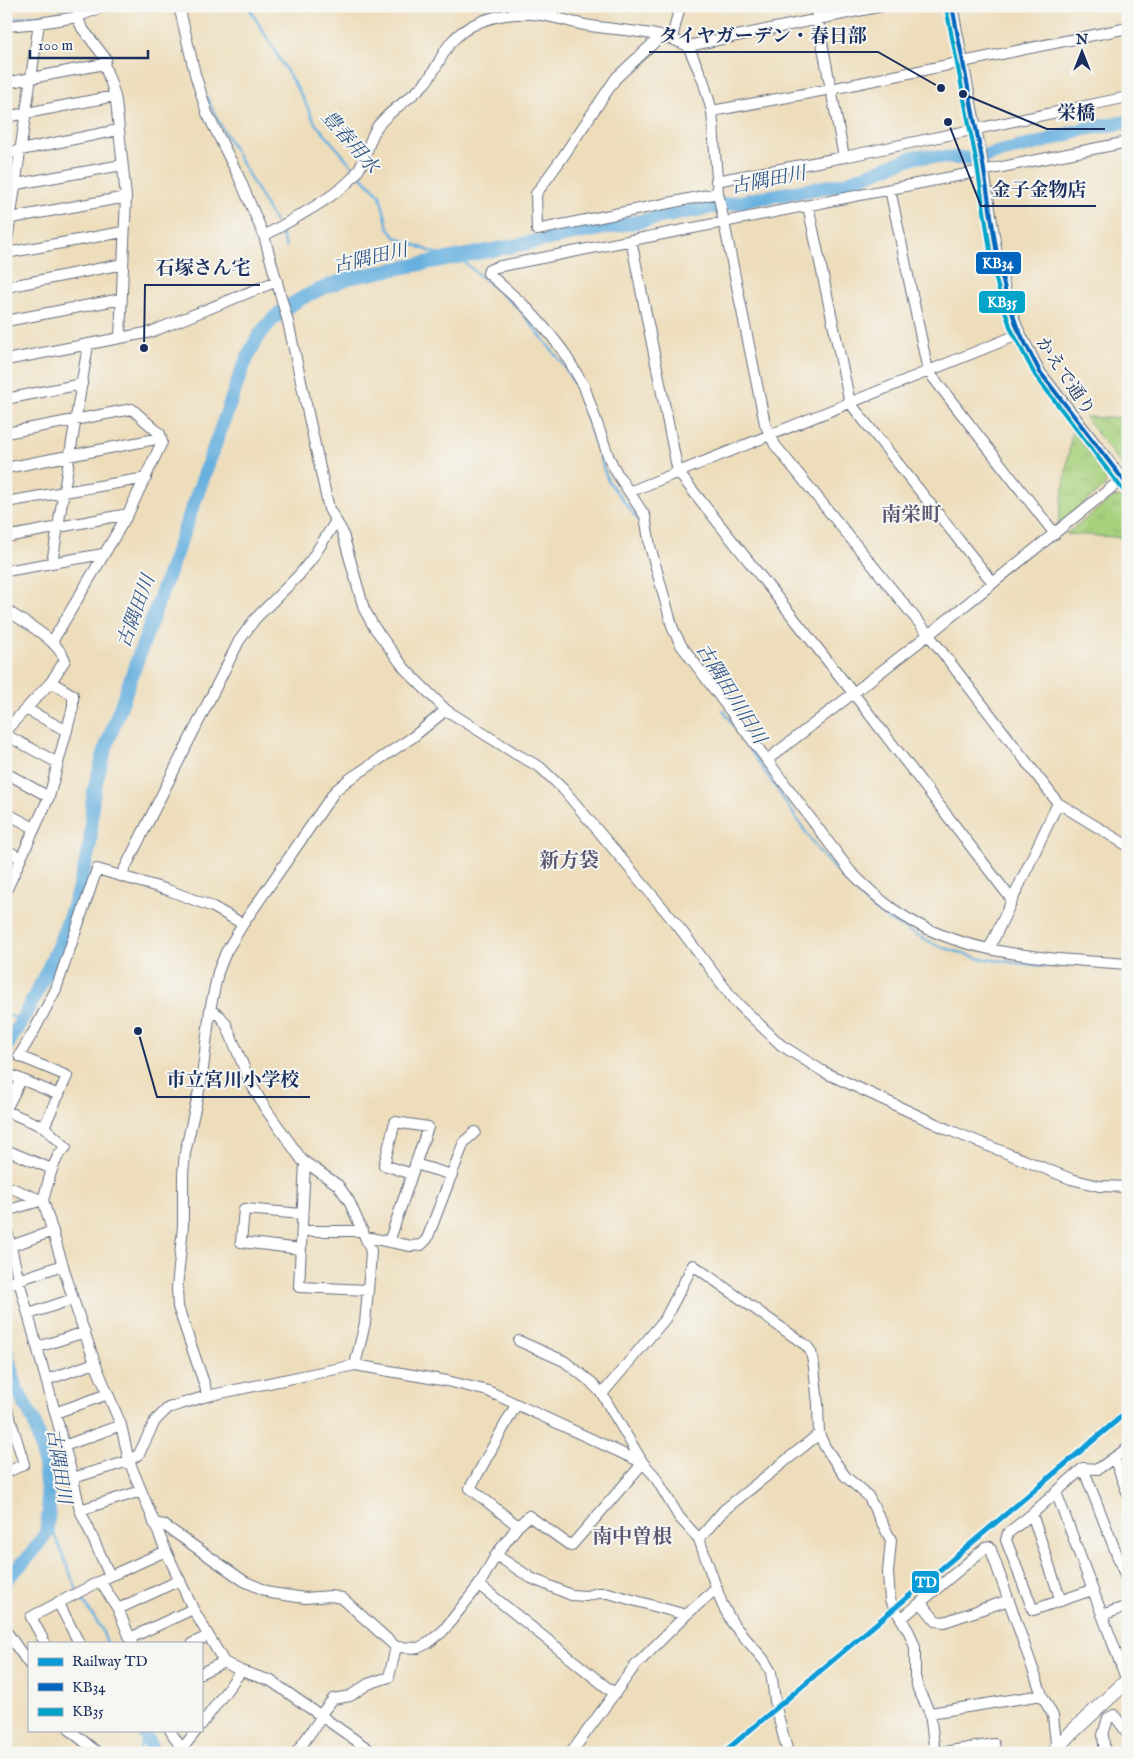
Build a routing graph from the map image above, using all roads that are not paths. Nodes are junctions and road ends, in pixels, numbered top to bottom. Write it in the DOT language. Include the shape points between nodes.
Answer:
graph roads {
  1 [pos="104,6"];
  2 [pos="179,6"];
  3 [pos="556,6"];
  4 [pos="680,6"];
  5 [pos="815,6"];
  6 [pos="882,6"];
  7 [pos="952,6"];
  8 [pos="77,17"];
  9 [pos="551,17"];
  10 [pos="817,19"];
  11 [pos="39,23"];
  12 [pos="6,26"];
  13 [pos="1128,28"];
  14 [pos="661,36"];
  15 [pos="672,38"];
  16 [pos="688,46"];
  17 [pos="963,61"];
  18 [pos="104,64"];
  19 [pos="31,78"];
  20 [pos="6,83"];
  21 [pos="831,89"];
  22 [pos="115,96"];
  23 [pos="1128,98"];
  24 [pos="712,111"];
  25 [pos="26,113"];
  26 [pos="6,117"];
  27 [pos="118,130"];
  28 [pos="977,130"];
  29 [pos="1128,142"];
  30 [pos="21,150"];
  31 [pos="6,153"];
  32 [pos="844,157"];
  33 [pos="122,165"];
  34 [pos="984,167"];
  35 [pos="716,181"];
  36 [pos="11,185"];
  37 [pos="890,189"];
  38 [pos="718,193"];
  39 [pos="126,197"];
  40 [pos="808,206"];
  41 [pos="723,218"];
  42 [pos="8,219"];
  43 [pos="123,232"];
  44 [pos="264,236"];
  45 [pos="631,240"];
  46 [pos="6,248"];
  47 [pos="6,253"];
  48 [pos="123,264"];
  49 [pos="277,281"];
  50 [pos="6,287"];
  51 [pos="121,299"];
  52 [pos="6,321"];
  53 [pos="1020,334"];
  54 [pos="120,338"];
  55 [pos="88,345"];
  56 [pos="6,360"];
  57 [pos="928,371"];
  58 [pos="82,384"];
  59 [pos="6,399"];
  60 [pos="850,403"];
  61 [pos="76,420"];
  62 [pos="6,433"];
  63 [pos="769,435"];
  64 [pos="161,438"];
  65 [pos="70,455"];
  66 [pos="6,468"];
  67 [pos="678,472"];
  68 [pos="146,478"];
  69 [pos="1126,480"];
  70 [pos="64,491"];
  71 [pos="630,492"];
  72 [pos="6,502"];
  73 [pos="128,514"];
  74 [pos="336,521"];
  75 [pos="58,527"];
  76 [pos="1054,534"];
  77 [pos="6,537"];
  78 [pos="103,554"];
  79 [pos="52,563"];
  80 [pos="6,571"];
  81 [pos="994,583"];
  82 [pos="6,610"];
  83 [pos="930,634"];
  84 [pos="52,642"];
  85 [pos="51,682"];
  86 [pos="853,694"];
  87 [pos="26,709"];
  88 [pos="446,710"];
  89 [pos="6,730"];
  90 [pos="66,731"];
  91 [pos="6,735"];
  92 [pos="768,760"];
  93 [pos="58,764"];
  94 [pos="6,773"];
  95 [pos="49,797"];
  96 [pos="1058,803"];
  97 [pos="6,812"];
  98 [pos="34,828"];
  99 [pos="1128,846"];
  100 [pos="6,850"];
  101 [pos="21,858"];
  102 [pos="121,876"];
  103 [pos="7,889"];
  104 [pos="1012,900"];
  105 [pos="243,924"];
  106 [pos="989,949"];
  107 [pos="1128,964"];
  108 [pos="210,1010"];
  109 [pos="6,1073"];
  110 [pos="21,1080"];
  111 [pos="58,1095"];
  112 [pos="6,1110"];
  113 [pos="44,1127"];
  114 [pos="474,1132"];
  115 [pos="6,1150"];
  116 [pos="305,1162"];
  117 [pos="52,1169"];
  118 [pos="413,1169"];
  119 [pos="452,1175"];
  120 [pos="6,1186"];
  121 [pos="1128,1187"];
  122 [pos="42,1200"];
  123 [pos="6,1211"];
  124 [pos="302,1214"];
  125 [pos="6,1227"];
  126 [pos="53,1231"];
  127 [pos="302,1231"];
  128 [pos="364,1234"];
  129 [pos="389,1242"];
  130 [pos="11,1246"];
  131 [pos="301,1249"];
  132 [pos="62,1265"];
  133 [pos="19,1281"];
  134 [pos="6,1284"];
  135 [pos="368,1290"];
  136 [pos="73,1299"];
  137 [pos="29,1314"];
  138 [pos="85,1332"];
  139 [pos="518,1341"];
  140 [pos="38,1347"];
  141 [pos="95,1363"];
  142 [pos="355,1365"];
  143 [pos="46,1380"];
  144 [pos="108,1394"];
  145 [pos="602,1394"];
  146 [pos="207,1396"];
  147 [pos="6,1404"];
  148 [pos="516,1405"];
  149 [pos="55,1413"];
  150 [pos="121,1425"];
  151 [pos="819,1434"];
  152 [pos="64,1446"];
  153 [pos="1128,1448"];
  154 [pos="1114,1458"];
  155 [pos="129,1461"];
  156 [pos="643,1463"];
  157 [pos="1083,1468"];
  158 [pos="6,1474"];
  159 [pos="73,1478"];
  160 [pos="142,1491"];
  161 [pos="1056,1492"];
  162 [pos="1128,1494"];
  163 [pos="80,1510"];
  164 [pos="1032,1514"];
  165 [pos="154,1523"];
  166 [pos="518,1526"];
  167 [pos="699,1539"];
  168 [pos="166,1551"];
  169 [pos="496,1555"];
  170 [pos="110,1576"];
  171 [pos="180,1580"];
  172 [pos="100,1581"];
  173 [pos="1128,1583"];
  174 [pos="479,1585"];
  175 [pos="717,1588"];
  176 [pos="1092,1590"];
  177 [pos="1009,1600"];
  178 [pos="1061,1601"];
  179 [pos="58,1602"];
  180 [pos="921,1603"];
  181 [pos="1128,1606"];
  182 [pos="118,1609"];
  183 [pos="193,1609"];
  184 [pos="686,1615"];
  185 [pos="1102,1615"];
  186 [pos="901,1619"];
  187 [pos="6,1631"];
  188 [pos="208,1636"];
  189 [pos="131,1640"];
  190 [pos="44,1642"];
  191 [pos="78,1642"];
  192 [pos="195,1642"];
  193 [pos="396,1647"];
  194 [pos="224,1662"];
  195 [pos="28,1663"];
  196 [pos="241,1671"];
  197 [pos="202,1673"];
  198 [pos="1127,1680"];
  199 [pos="615,1694"];
  200 [pos="1042,1695"];
  201 [pos="930,1713"];
  202 [pos="322,1715"];
  203 [pos="202,1724"];
  204 [pos="72,1732"];
  205 [pos="171,1732"];
  206 [pos="196,1732"];
  207 [pos="1128,1734"];
  208 [pos="183,1751"];
  209 [pos="1056,1752"];
  210 [pos="98,1753"];
  211 [pos="296,1753"];
  212 [pos="374,1753"];
  213 [pos="571,1753"];
  214 [pos="788,1753"];
  215 [pos="936,1753"];
  216 [pos="996,1753"];
  217 [pos="1105,1753"];
  1 -- 8 [label="street"];
  2 -- 44 [label="street" via="207,113"];
  3 -- 9 [label="street"];
  4 -- 15 [label="street"];
  5 -- 10 [label="street"];
  6 -- 10 [label="street"];
  7 -- 17 [label="street, かえで通り"];
  8 -- 11 [label="street"];
  8 -- 18 [label="street" via="106,59"];
  9 -- 14 [label="street"];
  9 -- 44 [label="street" via="530,14 496,16 465,30 446,48 426,83 387,115 376,129 365,161 347,184"];
  10 -- 16 [label="street"];
  10 -- 21 [label="street"];
  11 -- 12 [label="street"];
  11 -- 19 [label="street"];
  13 -- 17 [label="street"];
  14 -- 15 [label="street"];
  14 -- 38 [label="street" via="616,78 536,194 537,230"];
  15 -- 16 [label="street"];
  16 -- 24 [label="street"];
  17 -- 21 [label="street"];
  17 -- 28 [label="street, かえで通り"];
  18 -- 19 [label="street"];
  18 -- 22 [label="street"];
  19 -- 20 [label="street"];
  19 -- 25 [label="street"];
  21 -- 24 [label="street"];
  21 -- 32 [label="street"];
  22 -- 25 [label="street"];
  22 -- 27 [label="street"];
  23 -- 28 [label="street"];
  24 -- 35 [label="street"];
  25 -- 26 [label="street"];
  25 -- 30 [label="street"];
  27 -- 30 [label="street"];
  27 -- 33 [label="street"];
  28 -- 32 [label="street"];
  28 -- 34 [label="street, かえで通り"];
  29 -- 34 [label="street"];
  30 -- 31 [label="street"];
  30 -- 36 [label="street"];
  32 -- 35 [label="street"];
  33 -- 36 [label="street"];
  33 -- 39 [label="street"];
  34 -- 37 [label="street"];
  34 -- 53 [label="street, かえで通り" via="1001,275"];
  35 -- 38 [label="street"];
  36 -- 42 [label="street"];
  37 -- 40 [label="street"];
  37 -- 57 [label="street"];
  38 -- 41 [label="street"];
  39 -- 42 [label="street"];
  39 -- 43 [label="street"];
  40 -- 41 [label="street"];
  40 -- 60 [label="street"];
  41 -- 45 [label="street"];
  41 -- 63 [label="street"];
  42 -- 46 [label="street"];
  43 -- 47 [label="street"];
  43 -- 48 [label="street"];
  44 -- 49 [label="street"];
  45 -- 67 [label="street"];
  45 -- 71 [label="street" via="488,270 527,308 563,351 584,386 609,458"];
  48 -- 50 [label="street"];
  48 -- 51 [label="street"];
  49 -- 54 [label="street" via="151,332"];
  49 -- 74 [label="street" via="329,509"];
  51 -- 52 [label="street"];
  51 -- 54 [label="street"];
  53 -- 57 [label="street"];
  53 -- 69 [label="street, かえで通り" via="1044,379"];
  54 -- 55 [label="street"];
  55 -- 56 [label="street"];
  55 -- 58 [label="street"];
  57 -- 60 [label="street"];
  57 -- 76 [label="street"];
  58 -- 59 [label="street"];
  58 -- 61 [label="street"];
  60 -- 63 [label="street"];
  60 -- 81 [label="street"];
  61 -- 62 [label="street"];
  61 -- 64 [label="street" via="132,409"];
  61 -- 65 [label="street"];
  63 -- 67 [label="street"];
  63 -- 83 [label="street"];
  64 -- 65 [label="street"];
  64 -- 68 [label="street"];
  65 -- 66 [label="street"];
  65 -- 70 [label="street"];
  67 -- 71 [label="street"];
  67 -- 86 [label="street"];
  68 -- 70 [label="street"];
  68 -- 73 [label="street"];
  69 -- 76 [label="street"];
  70 -- 72 [label="street"];
  70 -- 75 [label="street"];
  71 -- 92 [label="street" via="645,516 673,629 681,645"];
  73 -- 75 [label="street"];
  73 -- 78 [label="street"];
  74 -- 88 [label="street" via="342,530 364,609 374,627 405,670"];
  74 -- 102 [label="street" via="311,560 255,619 239,641"];
  75 -- 77 [label="street"];
  75 -- 79 [label="street"];
  76 -- 81 [label="street"];
  78 -- 79 [label="street"];
  78 -- 84 [label="street"];
  79 -- 80 [label="street"];
  81 -- 83 [label="street"];
  82 -- 84 [label="street"];
  83 -- 86 [label="street"];
  83 -- 96 [label="street"];
  84 -- 85 [label="street" via="65,660"];
  85 -- 87 [label="street"];
  85 -- 90 [label="street" via="72,695 73,707"];
  86 -- 92 [label="street"];
  86 -- 104 [label="street"];
  87 -- 89 [label="street"];
  87 -- 90 [label="street"];
  88 -- 105 [label="street" via="335,791"];
  88 -- 121 [label="street" via="540,767 563,789 678,926 734,1000 792,1053 824,1072 949,1130 1071,1179 1099,1186"];
  90 -- 93 [label="street"];
  91 -- 93 [label="street"];
  92 -- 106 [label="street" via="850,871 869,890 916,922 956,940"];
  93 -- 95 [label="street"];
  94 -- 95 [label="street"];
  95 -- 98 [label="street"];
  96 -- 99 [label="street"];
  96 -- 104 [label="street"];
  97 -- 98 [label="street"];
  98 -- 101 [label="street"];
  100 -- 101 [label="street"];
  101 -- 103 [label="street"];
  102 -- 105 [label="street" via="213,907"];
  102 -- 111 [label="street" via="97,869 56,989 19,1056 66,1076"];
  104 -- 106 [label="street"];
  105 -- 108 [label="street" via="218,972"];
  106 -- 107 [label="street" via="1046,958"];
  108 -- 116 [label="street" via="226,1024 264,1108"];
  108 -- 146 [label="street" via="202,1077 185,1153 177,1288 178,1307"];
  109 -- 110 [label="street"];
  110 -- 111 [label="street"];
  110 -- 112 [label="street"];
  111 -- 113 [label="street"];
  112 -- 113 [label="street"];
  113 -- 117 [label="street" via="66,1147"];
  114 -- 119 [label="street" via="464,1142"];
  115 -- 117 [label="street"];
  116 -- 124 [label="street"];
  116 -- 128 [label="street" via="338,1185"];
  117 -- 122 [label="street"];
  118 -- 118 [label="street" via="428,1127 395,1122 384,1164"];
  118 -- 119 [label="street"];
  118 -- 129 [label="street"];
  119 -- 129 [label="street" via="427,1239 421,1245 411,1246"];
  120 -- 122 [label="street"];
  122 -- 123 [label="street"];
  122 -- 126 [label="street"];
  124 -- 127 [label="street"];
  124 -- 131 [label="street" via="244,1209 241,1242"];
  125 -- 130 [label="street"];
  126 -- 130 [label="street"];
  126 -- 132 [label="street"];
  127 -- 128 [label="street"];
  127 -- 131 [label="street"];
  128 -- 129 [label="street"];
  128 -- 135 [label="street" via="371,1251"];
  130 -- 133 [label="street"];
  131 -- 135 [label="street" via="299,1287"];
  132 -- 133 [label="street"];
  132 -- 136 [label="street"];
  133 -- 134 [label="street"];
  133 -- 137 [label="street"];
  135 -- 142 [label="street"];
  136 -- 137 [label="street"];
  136 -- 138 [label="street"];
  137 -- 140 [label="street"];
  138 -- 140 [label="street"];
  138 -- 141 [label="street"];
  139 -- 145 [label="street" via="564,1361"];
  140 -- 143 [label="street"];
  141 -- 143 [label="street"];
  141 -- 144 [label="street"];
  142 -- 146 [label="street"];
  142 -- 148 [label="street" via="488,1391"];
  143 -- 149 [label="street"];
  144 -- 149 [label="street"];
  144 -- 150 [label="street"];
  145 -- 151 [label="street" via="665,1319 693,1265 807,1346 814,1367"];
  145 -- 156 [label="street"];
  146 -- 155 [label="street" via="168,1408 155,1421 139,1454"];
  147 -- 158 [label="street" via="24,1464"];
  148 -- 156 [label="street"];
  148 -- 166 [label="street" via="470,1488"];
  149 -- 152 [label="street"];
  150 -- 152 [label="street"];
  150 -- 155 [label="street"];
  151 -- 167 [label="street" via="724,1510"];
  151 -- 186 [label="street" via="845,1476 868,1496 892,1540 888,1573 890,1600"];
  152 -- 159 [label="street"];
  153 -- 154 [label="street"];
  154 -- 157 [label="street" via="1098,1469"];
  154 -- 162 [label="street"];
  155 -- 159 [label="street"];
  155 -- 160 [label="street"];
  156 -- 166 [label="street" via="571,1546 529,1516"];
  156 -- 167 [label="street" via="679,1517"];
  157 -- 161 [label="street"];
  157 -- 173 [label="street"];
  159 -- 163 [label="street"];
  160 -- 163 [label="street"];
  160 -- 165 [label="street"];
  161 -- 164 [label="street"];
  161 -- 176 [label="street"];
  163 -- 170 [label="street"];
  164 -- 178 [label="street"];
  164 -- 178 [label="street" via="1008,1533 1006,1540 1033,1610"];
  165 -- 168 [label="street"];
  165 -- 193 [label="street" via="164,1525 244,1581 271,1593 305,1598 342,1598"];
  166 -- 169 [label="street"];
  167 -- 175 [label="street"];
  168 -- 170 [label="street"];
  168 -- 171 [label="street"];
  169 -- 174 [label="street"];
  169 -- 184 [label="street" via="531,1578 571,1595 608,1593"];
  170 -- 172 [label="street"];
  171 -- 182 [label="street"];
  171 -- 183 [label="street"];
  172 -- 179 [label="street"];
  172 -- 182 [label="street"];
  174 -- 193 [label="street" via="443,1631 428,1643 418,1648"];
  174 -- 199 [label="street"];
  175 -- 184 [label="street"];
  175 -- 214 [label="street" via="733,1624 771,1672 776,1708"];
  176 -- 178 [label="street"];
  176 -- 185 [label="street"];
  177 -- 180 [label="street" via="944,1622 936,1621"];
  177 -- 180 [label="street" via="990,1547"];
  177 -- 200 [label="street"];
  179 -- 190 [label="street" via="30,1617"];
  179 -- 191 [label="street"];
  180 -- 186 [label="street"];
  181 -- 185 [label="street"];
  182 -- 189 [label="street"];
  183 -- 188 [label="street"];
  183 -- 189 [label="street"];
  184 -- 199 [label="street" via="634,1667"];
  185 -- 198 [label="street"];
  186 -- 201 [label="street" via="915,1647 915,1676"];
  187 -- 195 [label="street"];
  188 -- 192 [label="street"];
  188 -- 194 [label="street"];
  193 -- 202 [label="street" via="389,1677 368,1684 350,1696 333,1699"];
  194 -- 196 [label="street"];
  194 -- 197 [label="street"];
  196 -- 202 [label="street" via="271,1681"];
  196 -- 203 [label="street"];
  198 -- 209 [label="main road" via="1072,1732"];
  199 -- 213 [label="street"];
  200 -- 201 [label="street"];
  200 -- 209 [label="street" via="1053,1716"];
  201 -- 215 [label="street"];
  202 -- 211 [label="street"];
  202 -- 212 [label="street"];
  204 -- 210 [label="street"];
  205 -- 208 [label="street"];
  206 -- 208 [label="street"];
  207 -- 217 [label="street" via="1114,1715 1108,1718 1103,1735"];
  215 -- 216 [label="street" via="994,1744"];
}
